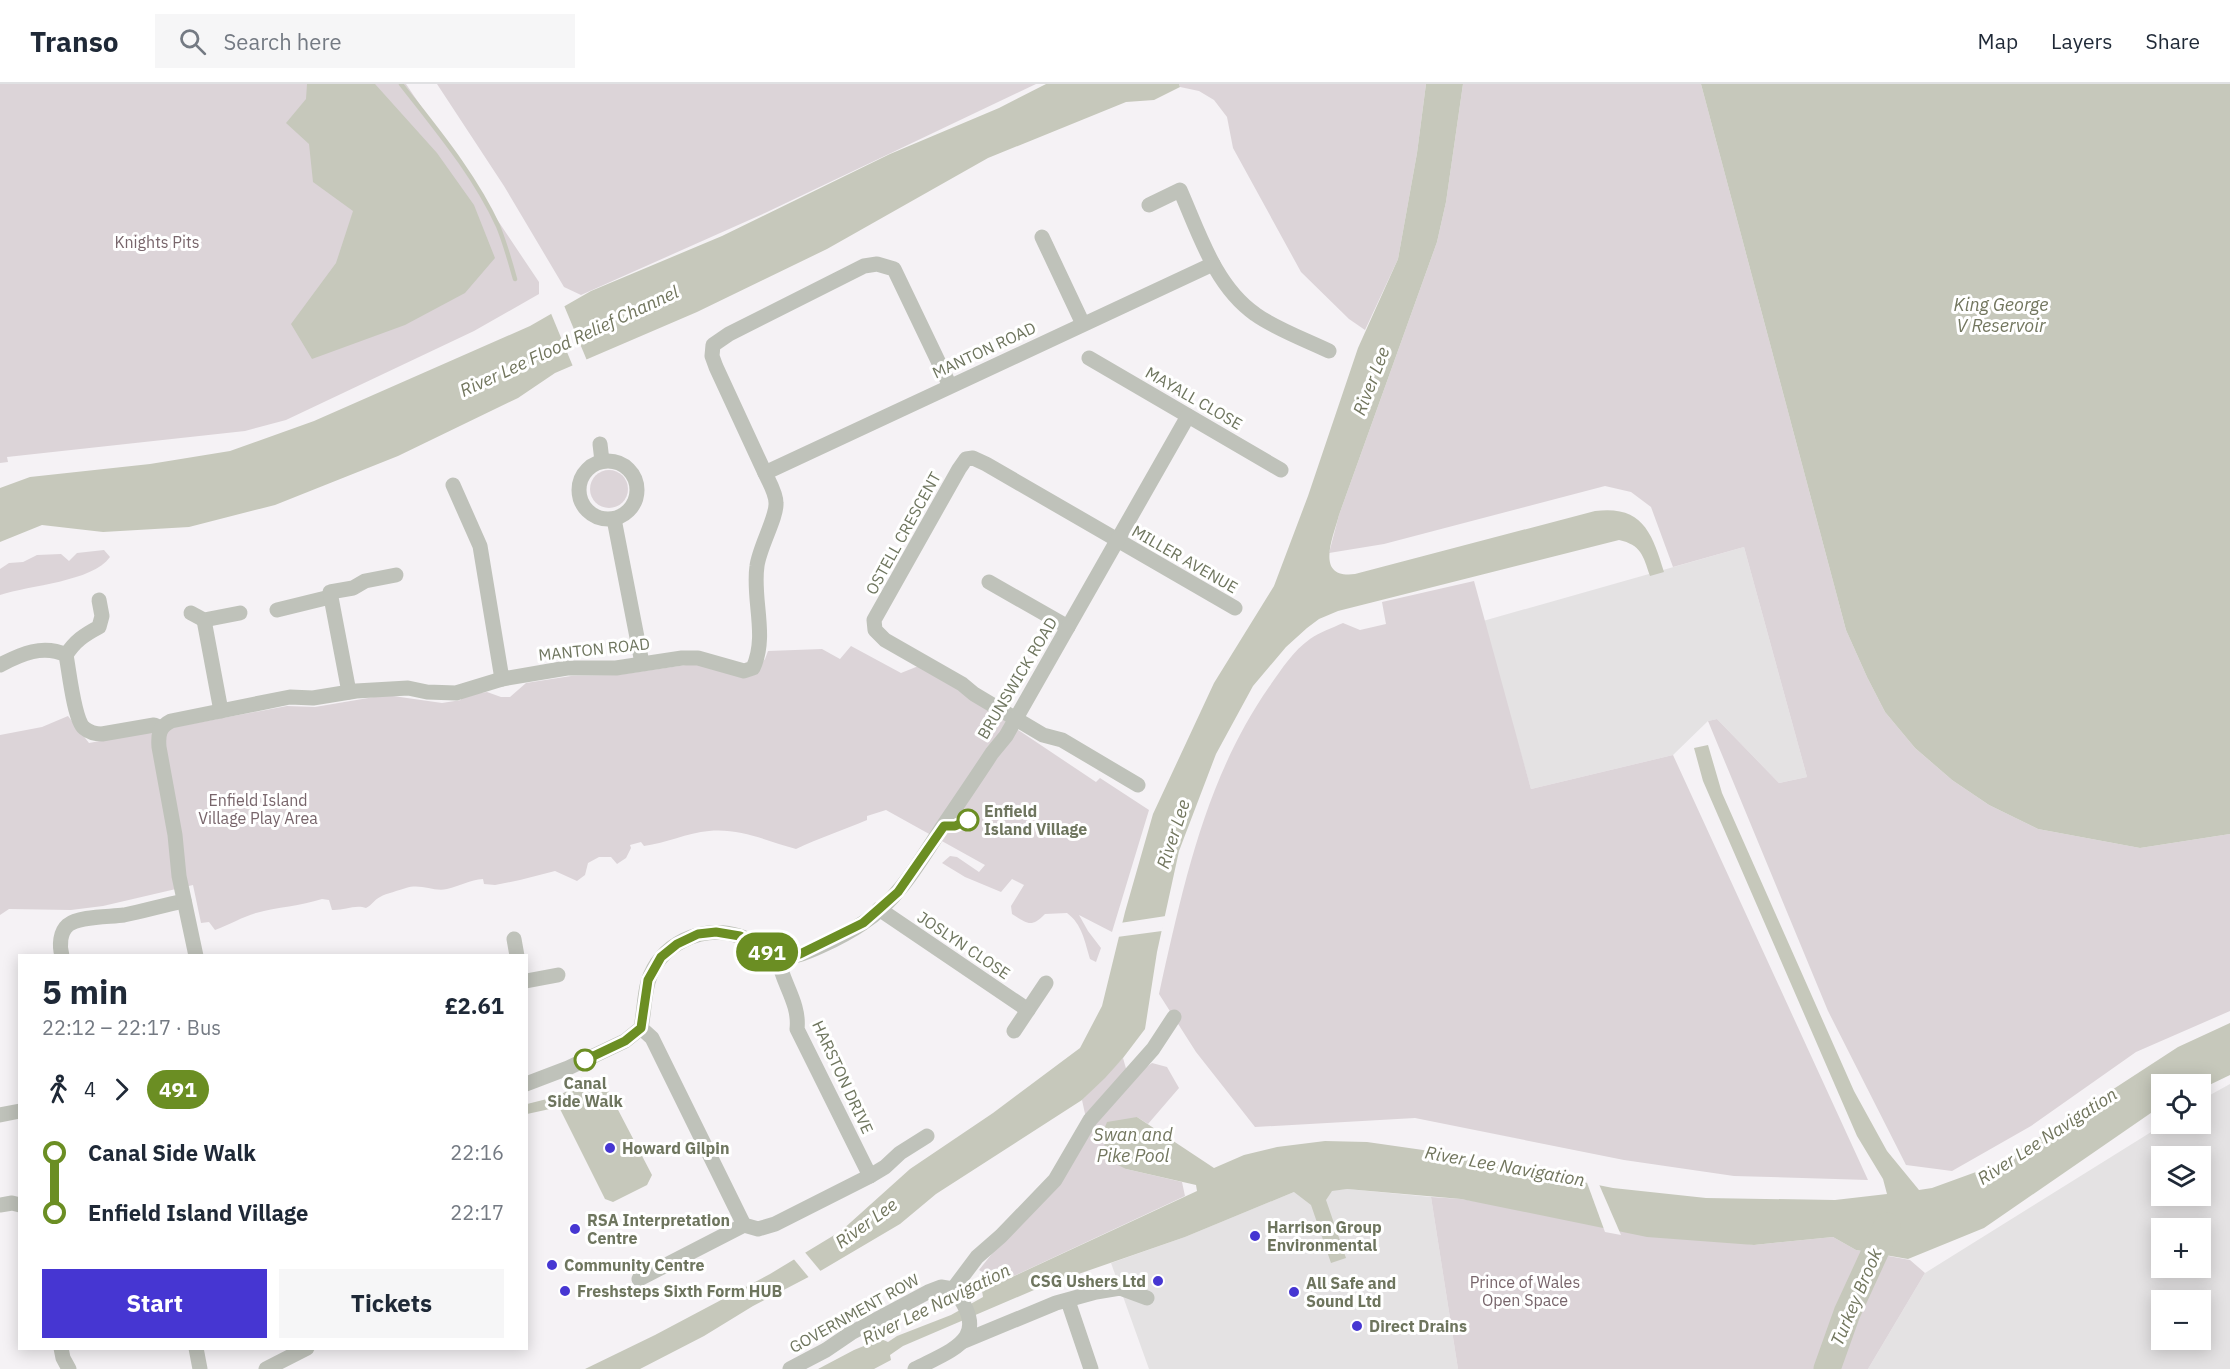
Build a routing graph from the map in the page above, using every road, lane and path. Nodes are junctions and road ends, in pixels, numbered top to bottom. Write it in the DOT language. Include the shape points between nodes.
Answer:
graph roads {
  1 [pos="1149,205"];
  2 [pos="1042,237"];
  3 [pos="1213,264"];
  4 [pos="1083,324"];
  5 [pos="1329,351"];
  6 [pos="1089,358"];
  7 [pos="950,386"];
  8 [pos="1188,416"];
  9 [pos="600,444"];
  10 [pos="602,461"];
  11 [pos="1281,470"];
  12 [pos="765,473"];
  13 [pos="453,485"];
  14 [pos="614,519"];
  15 [pos="1117,540"];
  16 [pos="396,575"];
  17 [pos="989,582"];
  18 [pos="330,597"];
  19 [pos="99,600"];
  20 [pos="1235,608"];
  21 [pos="277,610"];
  22 [pos="240,613"];
  23 [pos="1068,627"];
  24 [pos="66,655"];
  25 [pos="642,663"];
  26 [pos="0,665"];
  27 [pos="502,680"];
  28 [pos="349,692"];
  29 [pos="221,711"];
  30 [pos="1016,719"];
  31 [pos="161,728"];
  32 [pos="1138,785"];
  33 [pos="184,901"];
  34 [pos="879,909"];
  35 [pos="514,939"];
  36 [pos="62,954"];
  37 [pos="196,954"];
  38 [pos="517,954"];
  39 [pos="778,958"];
  40 [pos="558,975"];
  41 [pos="528,981"];
  42 [pos="1046,983"];
  43 [pos="1028,1010"];
  44 [pos="1174,1017"];
  45 [pos="641,1028"];
  46 [pos="1014,1031"];
  47 [pos="528,1083"];
  48 [pos="18,1111"];
  49 [pos="0,1115"];
  50 [pos="927,1136"];
  51 [pos="870,1176"];
  52 [pos="18,1204"];
  53 [pos="0,1205"];
  54 [pos="744,1225"];
  55 [pos="639,1279"];
  56 [pos="953,1289"];
  57 [pos="1147,1298"];
  58 [pos="1068,1301"];
  59 [pos="964,1341"];
  60 [pos="196,1350"];
  61 [pos="305,1350"];
  62 [pos="294,1363"];
  63 [pos="200,1369"];
  64 [pos="266,1369"];
  65 [pos="790,1369"];
  66 [pos="915,1369"];
  67 [pos="1091,1369"];
  1 -- 3 [label="street" via="1180,190"];
  2 -- 4 [label="street"];
  3 -- 4 [label="street, MANTON ROAD"];
  3 -- 5 [label="street" via="1237,299 1256,315"];
  4 -- 7 [label="street, MANTON ROAD"];
  6 -- 8 [label="street, MAYALL CLOSE"];
  7 -- 12 [label="street, MANTON ROAD"];
  7 -- 12 [label="street" via="894,269 877,264 864,266 739,328 713,345 716,367"];
  8 -- 11 [label="street, MAYALL CLOSE"];
  8 -- 15 [label="street, BRUNSWICK ROAD"];
  9 -- 10 [label="street"];
  10 -- 14 [label="street" via="620,463 637,484 635,502 623,516"];
  10 -- 14 [label="street" via="593,464 580,478 578,496 588,512"];
  12 -- 25 [label="street, MANTON ROAD" via="776,503 757,565 759,643 753,668 744,672 698,658"];
  13 -- 27 [label="street" via="480,546"];
  14 -- 25 [label="street"];
  15 -- 20 [label="street, MILLER AVENUE"];
  15 -- 23 [label="street, BRUNSWICK ROAD"];
  15 -- 30 [label="street, OSTELL CRESCENT" via="973,458 966,459 959,469 874,620 875,630 885,640"];
  16 -- 18 [label="street" via="330,592"];
  17 -- 23 [label="street"];
  18 -- 21 [label="street"];
  18 -- 28 [label="street"];
  19 -- 24 [label="street" via="99,627 83,635"];
  22 -- 29 [label="street" via="198,616"];
  23 -- 30 [label="street, BRUNSWICK ROAD"];
  24 -- 26 [label="street" via="48,649"];
  24 -- 31 [label="street, MANTON ROAD" via="83,727 93,734 154,725"];
  25 -- 27 [label="street, MANTON ROAD" via="616,668 567,668"];
  27 -- 28 [label="street, MANTON ROAD" via="456,693 408,688"];
  28 -- 29 [label="street, MANTON ROAD" via="313,699 290,697"];
  29 -- 31 [label="street, MANTON ROAD" via="171,721"];
  30 -- 32 [label="street" via="1043,735 1062,740"];
  30 -- 34 [label="street, BRUNSWICK ROAD" via="925,855 898,892"];
  31 -- 33 [label="street" via="159,747"];
  33 -- 36 [label="street" via="75,921 62,932"];
  33 -- 37 [label="street"];
  34 -- 39 [label="street, BRUNSWICK ROAD" via="837,937 800,954"];
  34 -- 43 [label="street, JOSLYN CLOSE"];
  35 -- 38 [label="street"];
  39 -- 45 [label="street" via="740,936 716,932 684,940 661,957 648,980"];
  39 -- 51 [label="street, HARSTON DRIVE" via="796,1008 797,1029"];
  40 -- 41 [label="street"];
  42 -- 43 [label="street"];
  43 -- 46 [label="street"];
  44 -- 56 [label="street" via="1153,1049 1090,1120 1054,1180 977,1257"];
  45 -- 47 [label="street" via="625,1041"];
  45 -- 54 [label="street" via="652,1038"];
  48 -- 49 [label="street"];
  50 -- 51 [label="street"];
  51 -- 54 [label="street" via="765,1228"];
  52 -- 53 [label="street"];
  54 -- 55 [label="street"];
  56 -- 59 [label="street" via="970,1321"];
  56 -- 65 [label="street, GOVERNMENT ROW" via="941,1287 928,1292"];
  57 -- 58 [label="street" via="1120,1288"];
  58 -- 59 [label="street"];
  58 -- 67 [label="street"];
  59 -- 66 [label="street"];
  60 -- 63 [label="street"];
  61 -- 62 [label="street"];
  62 -- 64 [label="street"];
}
